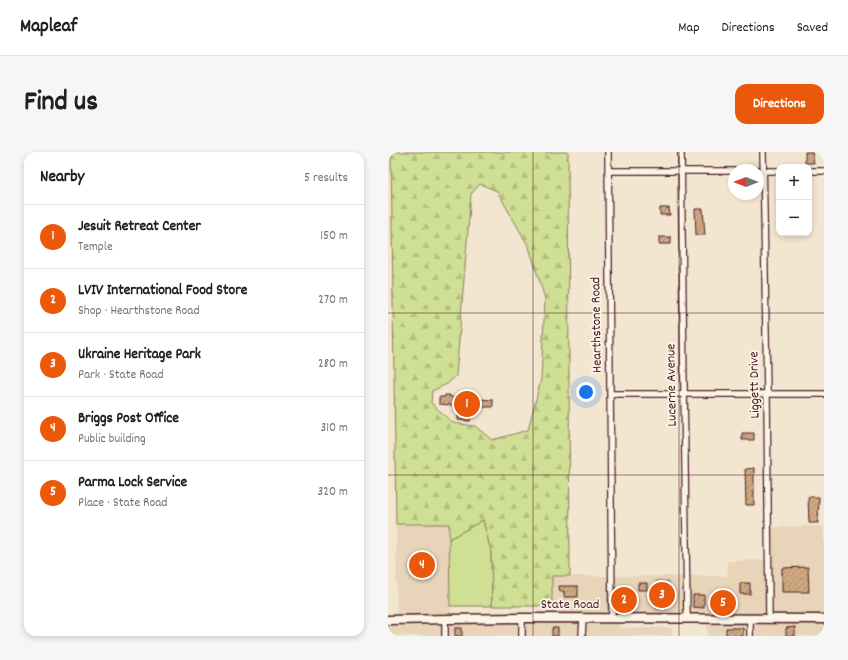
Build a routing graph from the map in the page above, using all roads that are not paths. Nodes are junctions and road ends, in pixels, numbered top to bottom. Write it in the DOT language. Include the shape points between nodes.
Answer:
graph roads {
  1 [pos="608,152"];
  2 [pos="681,152"];
  3 [pos="763,152"];
  4 [pos="762,164"];
  5 [pos="608,171"];
  6 [pos="681,171"];
  7 [pos="728,171"];
  8 [pos="764,171"];
  9 [pos="776,171"];
  10 [pos="812,171"];
  11 [pos="824,171"];
  12 [pos="762,200"];
  13 [pos="610,394"];
  14 [pos="684,394"];
  15 [pos="767,394"];
  16 [pos="824,394"];
  17 [pos="522,618"];
  18 [pos="583,618"];
  19 [pos="612,618"];
  20 [pos="688,618"];
  21 [pos="750,618"];
  22 [pos="769,618"];
  23 [pos="824,618"];
  24 [pos="445,619"];
  25 [pos="388,620"];
  26 [pos="445,636"];
  27 [pos="522,636"];
  28 [pos="582,636"];
  29 [pos="750,636"];
  1 -- 5 [label="street, Hearthstone Road"];
  2 -- 6 [label="street, Lucerne Avenue"];
  3 -- 4 [label="street, Liggett Drive"];
  5 -- 6 [label="street"];
  5 -- 13 [label="street, Hearthstone Road"];
  6 -- 7 [label="street"];
  6 -- 14 [label="street, Lucerne Avenue"];
  8 -- 9 [label="street"];
  10 -- 11 [label="street"];
  12 -- 15 [label="street, Liggett Drive"];
  13 -- 14 [label="street"];
  13 -- 19 [label="street, Hearthstone Road"];
  14 -- 15 [label="street"];
  14 -- 20 [label="street, Lucerne Avenue"];
  15 -- 16 [label="street"];
  15 -- 22 [label="street, Liggett Drive"];
  17 -- 18 [label="main road, State Road"];
  17 -- 24 [label="main road, State Road"];
  17 -- 27 [label="street"];
  18 -- 19 [label="main road, State Road"];
  18 -- 28 [label="street"];
  19 -- 20 [label="main road, State Road"];
  20 -- 21 [label="main road, State Road"];
  21 -- 22 [label="main road, State Road"];
  21 -- 29 [label="street"];
  22 -- 23 [label="main road, State Road"];
  24 -- 25 [label="main road, State Road"];
  24 -- 26 [label="street"];
}
